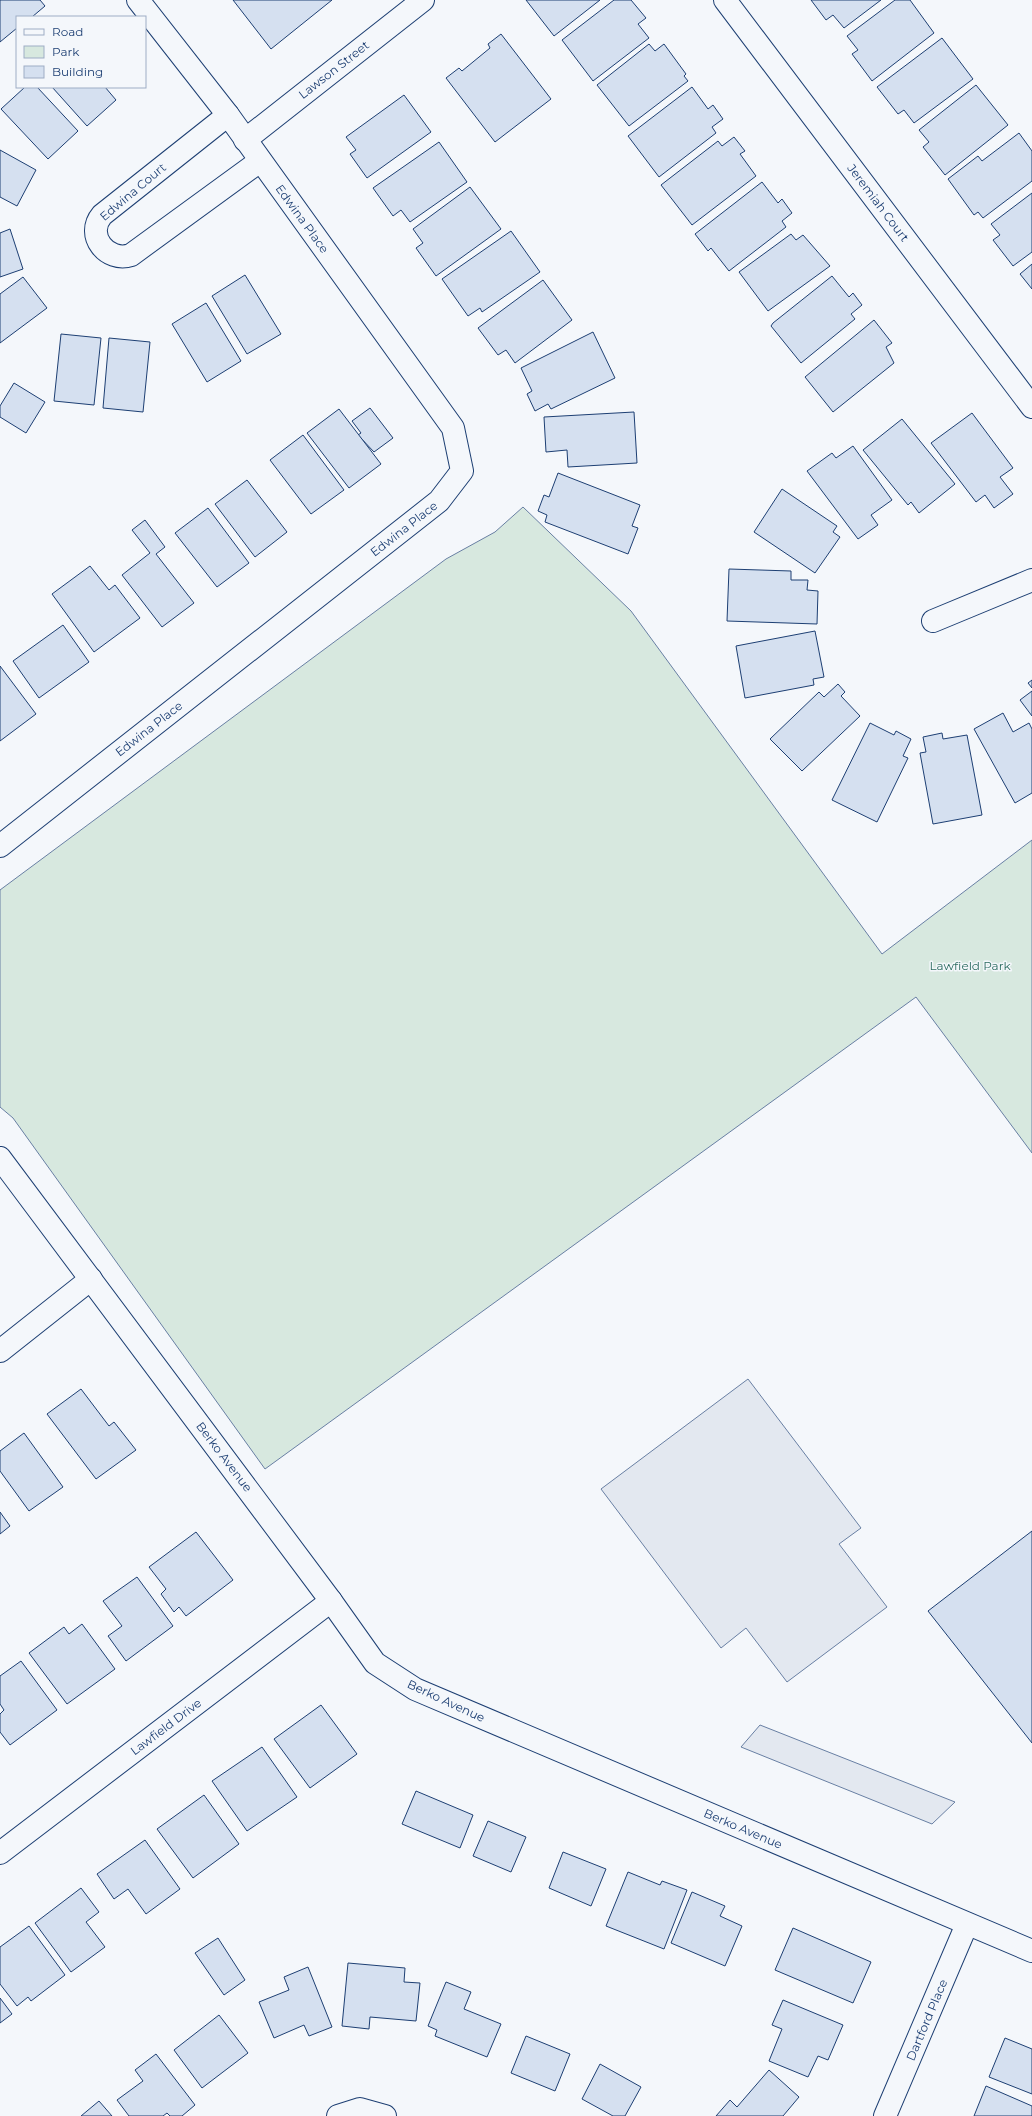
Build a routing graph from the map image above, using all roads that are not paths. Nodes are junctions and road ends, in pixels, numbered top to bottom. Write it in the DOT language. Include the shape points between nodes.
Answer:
graph roads {
  1 [pos="138,0"];
  2 [pos="423,0"];
  3 [pos="725,0"];
  4 [pos="228,115"];
  5 [pos="245,140"];
  6 [pos="260,161"];
  7 [pos="1032,407"];
  8 [pos="1032,580"];
  9 [pos="934,621"];
  10 [pos="0,846"];
  11 [pos="0,1158"];
  12 [pos="91,1279"];
  13 [pos="0,1351"];
  14 [pos="331,1601"];
  15 [pos="0,1853"];
  16 [pos="967,1924"];
  17 [pos="1032,1951"];
  18 [pos="338,2116"];
  19 [pos="385,2116"];
  20 [pos="885,2116"];
  1 -- 4 [label="street, Edwina Place"];
  2 -- 5 [label="street, Lawson Street"];
  3 -- 7 [label="street, Jeremiah Court"];
  4 -- 5 [label="street, Edwina Place"];
  4 -- 6 [label="street, Edwina Court" via="102,215 96,229 100,245 115,256 131,255"];
  5 -- 6 [label="street, Edwina Place"];
  6 -- 10 [label="street, Edwina Place" via="453,428 462,471 439,501"];
  8 -- 9 [label="street"];
  11 -- 12 [label="street, Berko Avenue"];
  12 -- 13 [label="street"];
  12 -- 14 [label="street, Berko Avenue"];
  14 -- 15 [label="street, Lawfield Drive"];
  14 -- 16 [label="street, Berko Avenue" via="375,1663 415,1690"];
  16 -- 17 [label="street, Berko Avenue"];
  16 -- 20 [label="street, Dartford Place"];
  18 -- 19 [label="street" via="360,2110"];
}
